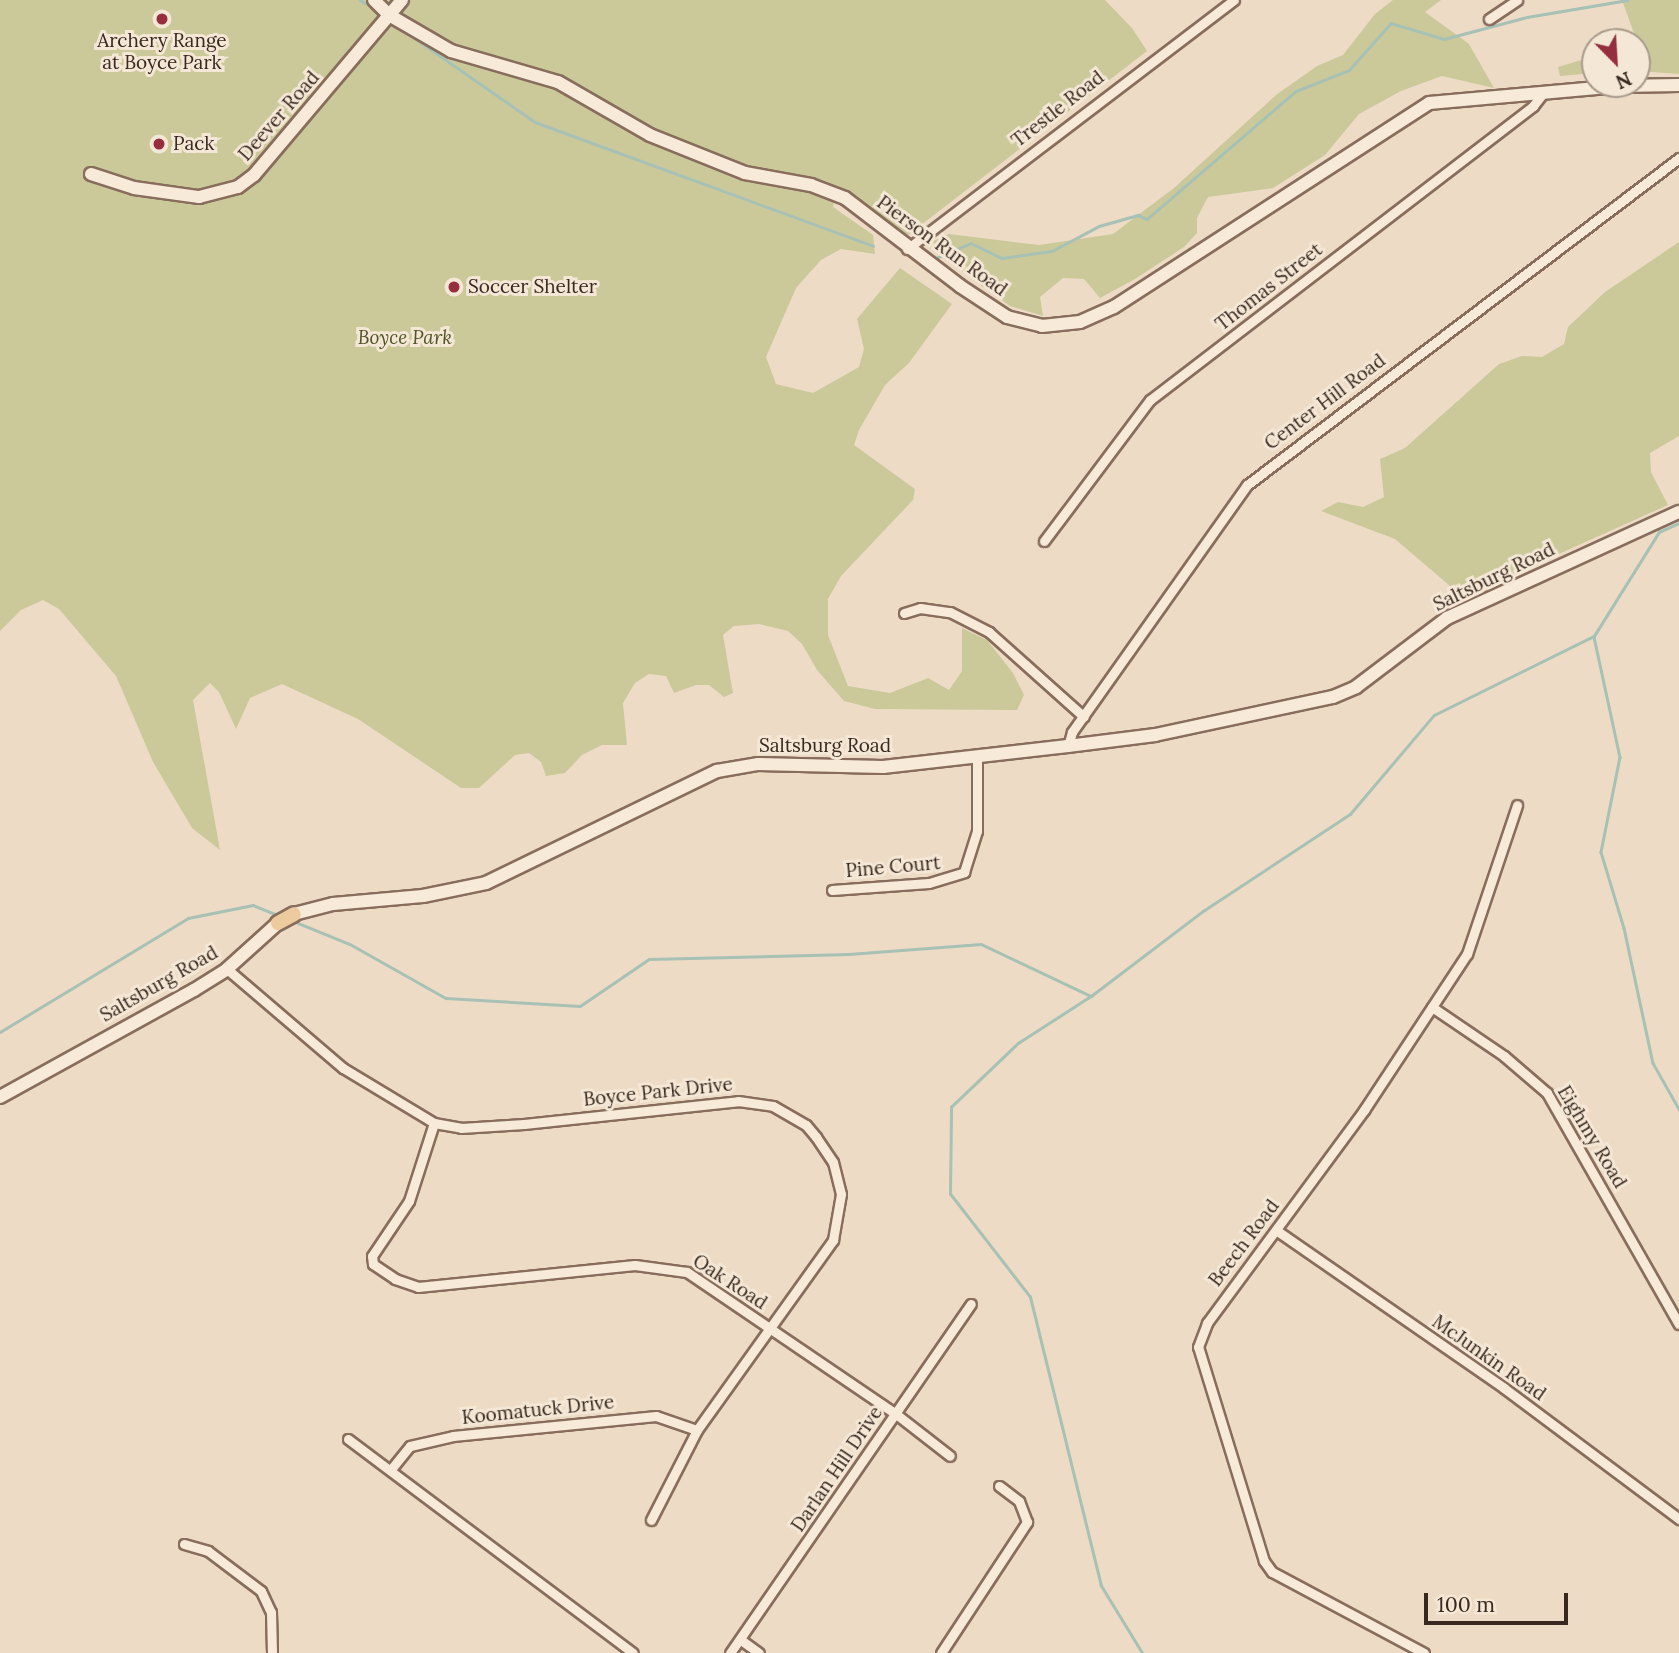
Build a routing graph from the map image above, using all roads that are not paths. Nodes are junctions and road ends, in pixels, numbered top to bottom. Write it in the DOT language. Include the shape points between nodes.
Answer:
graph roads {
  1 [pos="374,0"];
  2 [pos="402,0"];
  3 [pos="1234,0"];
  4 [pos="1517,0"];
  5 [pos="389,15"];
  6 [pos="1489,19"];
  7 [pos="1679,85"];
  8 [pos="1545,91"];
  9 [pos="1679,158"];
  10 [pos="91,174"];
  11 [pos="907,249"];
  12 [pos="1679,512"];
  13 [pos="1044,541"];
  14 [pos="904,613"];
  15 [pos="1084,717"];
  16 [pos="1068,746"];
  17 [pos="977,756"];
  18 [pos="1517,805"];
  19 [pos="832,890"];
  20 [pos="294,915"];
  21 [pos="278,923"];
  22 [pos="227,969"];
  23 [pos="1432,1007"];
  24 [pos="0,1097"];
  25 [pos="435,1123"];
  26 [pos="1276,1230"];
  27 [pos="971,1304"];
  28 [pos="1679,1324"];
  29 [pos="769,1329"];
  30 [pos="896,1414"];
  31 [pos="697,1430"];
  32 [pos="348,1439"];
  33 [pos="950,1456"];
  34 [pos="392,1468"];
  35 [pos="999,1486"];
  36 [pos="1679,1519"];
  37 [pos="651,1520"];
  38 [pos="184,1544"];
  39 [pos="741,1640"];
  40 [pos="1408,1649"];
  41 [pos="272,1653"];
  42 [pos="634,1653"];
  43 [pos="730,1653"];
  44 [pos="759,1653"];
  45 [pos="941,1653"];
  46 [pos="1424,1653"];
  1 -- 5 [label="street, Pierson Run Road"];
  2 -- 5 [label="street, Deever Road"];
  3 -- 11 [label="street, Trestle Road"];
  4 -- 6 [label="street"];
  5 -- 10 [label="street, Deever Road" via="254,175 238,187 199,197 134,188"];
  5 -- 11 [label="street, Pierson Run Road" via="451,51 558,82 603,112 674,145 745,173 837,194"];
  7 -- 8 [label="street, Pierson Run Road"];
  8 -- 11 [label="street, Pierson Run Road" via="1429,103 1114,307 1080,322 1042,326 1007,317"];
  8 -- 13 [label="street, Thomas Street" via="1533,106 1150,400"];
  9 -- 15 [label="street, Center Hill Road" via="1257,476 1228,509"];
  12 -- 16 [label="street, Saltsburg Road" via="1447,618 1356,687 1332,697 1155,735"];
  14 -- 15 [label="street" via="934,609 989,632"];
  15 -- 16 [label="street, Center Hill Road"];
  16 -- 17 [label="street, Saltsburg Road"];
  17 -- 19 [label="street, Pine Court" via="977,831 964,872 929,883"];
  17 -- 20 [label="street, Saltsburg Road" via="883,767 758,764 717,771 486,884 423,896 333,904"];
  18 -- 23 [label="street, Beech Road" via="1475,940"];
  20 -- 21 [label="main road, Saltsburg Road"];
  21 -- 22 [label="street, Saltsburg Road"];
  22 -- 24 [label="street, Saltsburg Road"];
  22 -- 25 [label="street, Boyce Park Drive" via="343,1068"];
  23 -- 26 [label="street, Beech Road"];
  23 -- 28 [label="street, Eighmy Road" via="1504,1056 1547,1093"];
  25 -- 29 [label="street, Oak Road" via="409,1201 372,1256 373,1264 405,1285 667,1266 717,1289"];
  25 -- 29 [label="street, Boyce Park Drive" via="461,1128 524,1124 738,1101 773,1106 789,1114 806,1125 833,1161 841,1194 833,1240"];
  26 -- 36 [label="street, McJunkin Road" via="1504,1388"];
  26 -- 40 [label="street, Beech Road" via="1207,1323 1198,1347 1264,1561 1292,1585"];
  27 -- 30 [label="street, Darlan Hill Drive"];
  29 -- 30 [label="street, Oak Road"];
  29 -- 31 [label="street, Boyce Park Drive"];
  30 -- 33 [label="street, Oak Road"];
  30 -- 39 [label="street, Darlan Hill Drive"];
  31 -- 34 [label="street, Koomatuck Drive" via="656,1416 453,1436 410,1446"];
  31 -- 37 [label="street, Boyce Park Drive"];
  32 -- 34 [label="street"];
  34 -- 42 [label="street"];
  35 -- 45 [label="street" via="1019,1501 1027,1522"];
  38 -- 41 [label="street" via="228,1563 261,1591 271,1612"];
  39 -- 43 [label="street, Darlan Hill Drive"];
  39 -- 44 [label="street"];
  40 -- 46 [label="street, Beech Road"];
}
